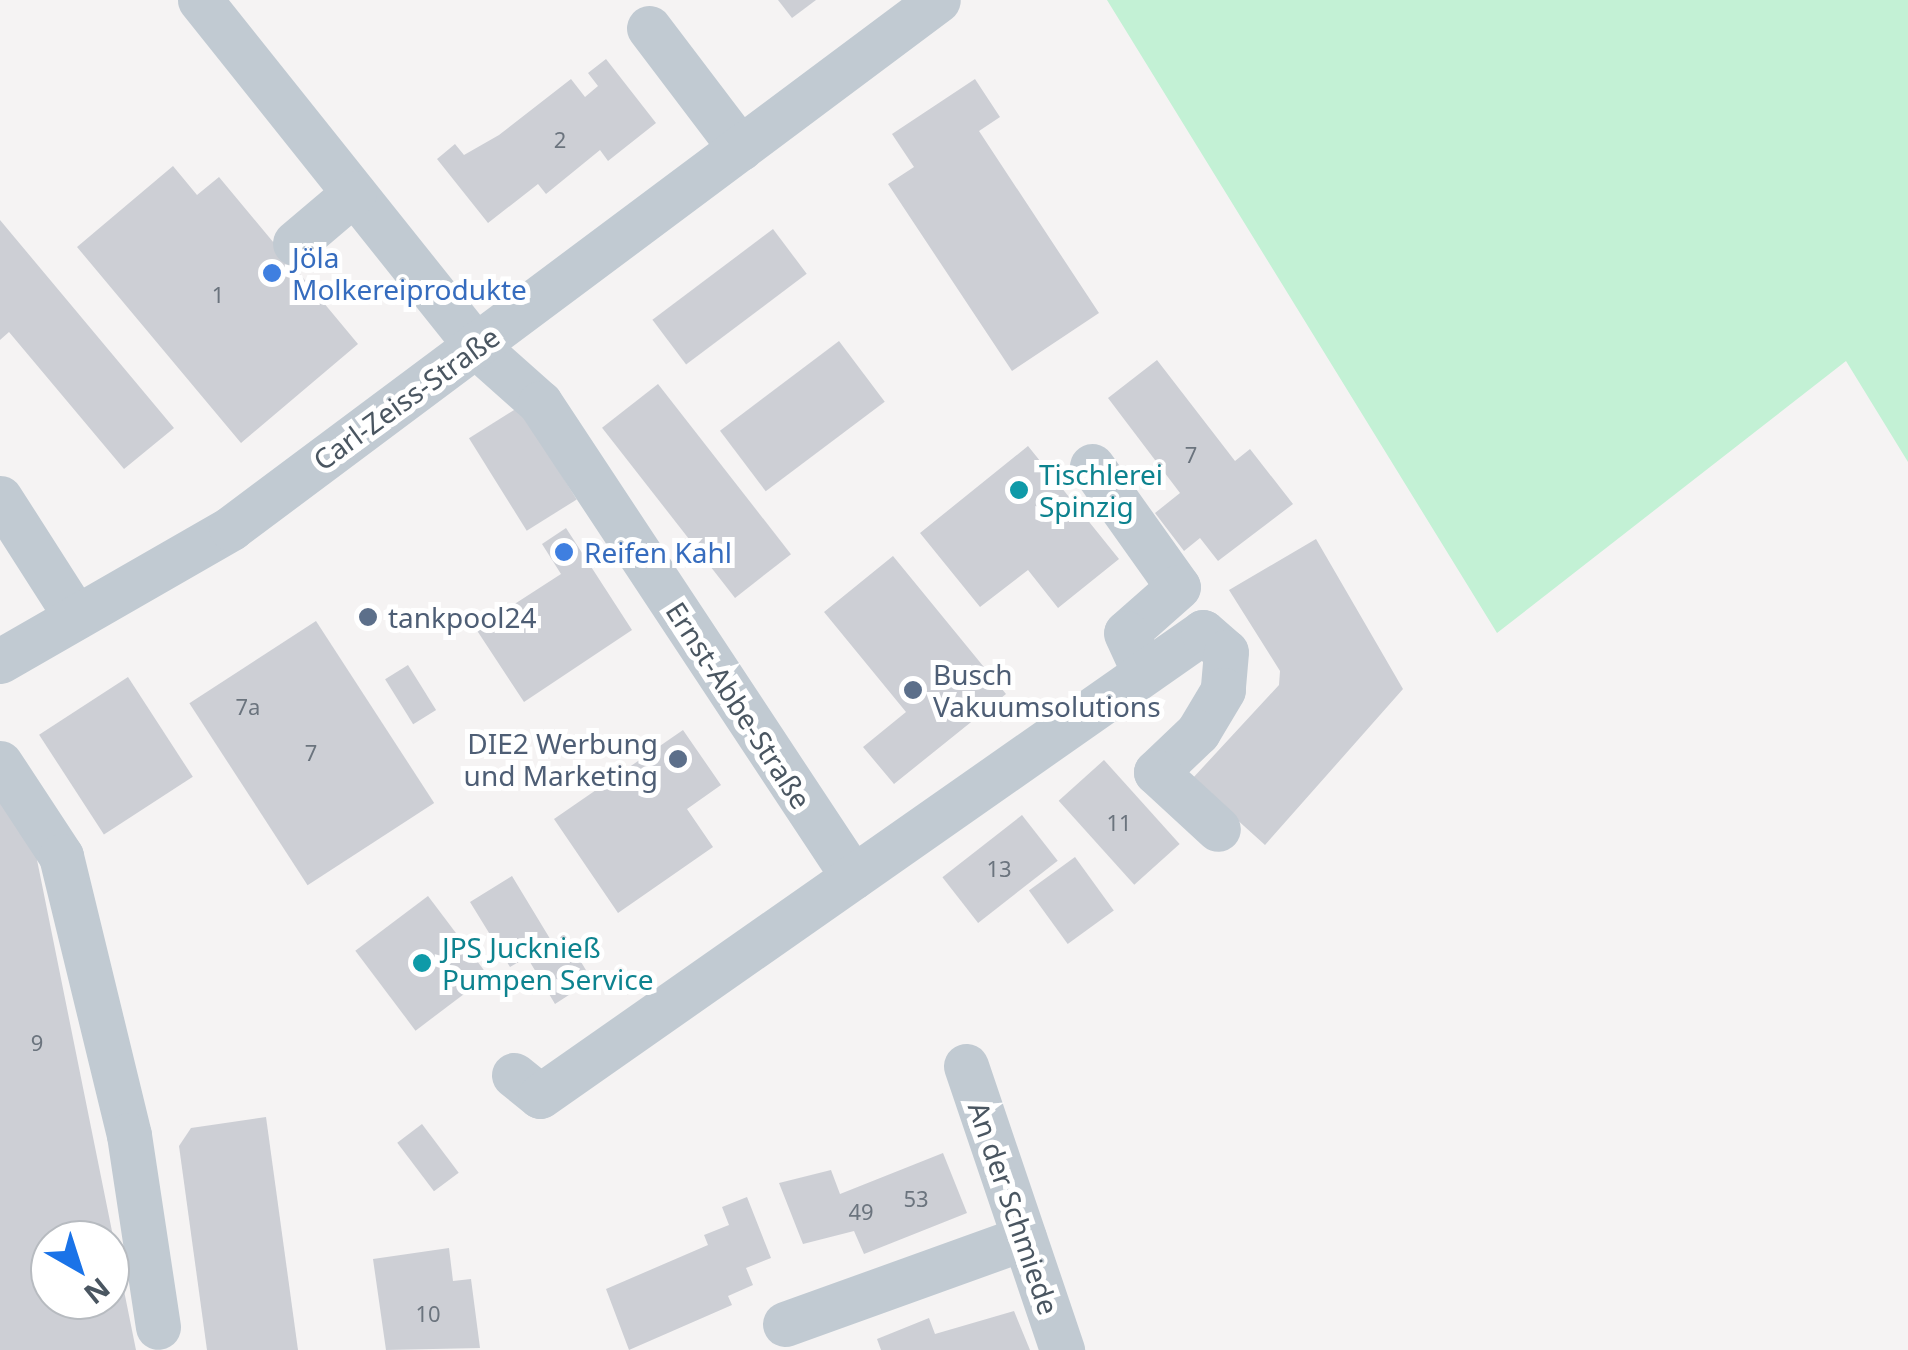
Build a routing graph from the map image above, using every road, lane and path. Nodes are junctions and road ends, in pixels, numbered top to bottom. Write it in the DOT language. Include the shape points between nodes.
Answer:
graph roads {
  1 [pos="200,0"];
  2 [pos="938,0"];
  3 [pos="649,28"];
  4 [pos="740,148"];
  5 [pos="354,193"];
  6 [pos="294,243"];
  7 [pos="477,346"];
  8 [pos="1092,466"];
  9 [pos="0,498"];
  10 [pos="76,617"];
  11 [pos="0,661"];
  12 [pos="1143,670"];
  13 [pos="0,763"];
  14 [pos="1218,829"];
  15 [pos="853,877"];
  16 [pos="966,1066"];
  17 [pos="514,1074"];
  18 [pos="1024,1238"];
  19 [pos="785,1324"];
  20 [pos="158,1327"];
  21 [pos="1062,1350"];
  1 -- 5 [label="street, Ernst-Abbe-Straße"];
  2 -- 4 [label="street, Carl-Zeiss-Straße"];
  3 -- 4 [label="street"];
  4 -- 7 [label="street, Carl-Zeiss-Straße"];
  5 -- 6 [label="street"];
  5 -- 7 [label="street, Ernst-Abbe-Straße"];
  7 -- 10 [label="street, Carl-Zeiss-Straße" via="231,528"];
  7 -- 15 [label="street, Ernst-Abbe-Straße" via="540,403"];
  8 -- 12 [label="street" via="1178,587 1126,632"];
  9 -- 10 [label="street"];
  10 -- 11 [label="street, Carl-Zeiss-Straße"];
  12 -- 14 [label="street" via="1204,632 1226,652 1223,690 1198,732 1156,772"];
  12 -- 15 [label="street"];
  13 -- 20 [label="street" via="61,856 129,1135"];
  15 -- 17 [label="street" via="540,1096"];
  16 -- 18 [label="street, An der Schmiede"];
  18 -- 19 [label="street"];
  18 -- 21 [label="street, An der Schmiede"];
}
